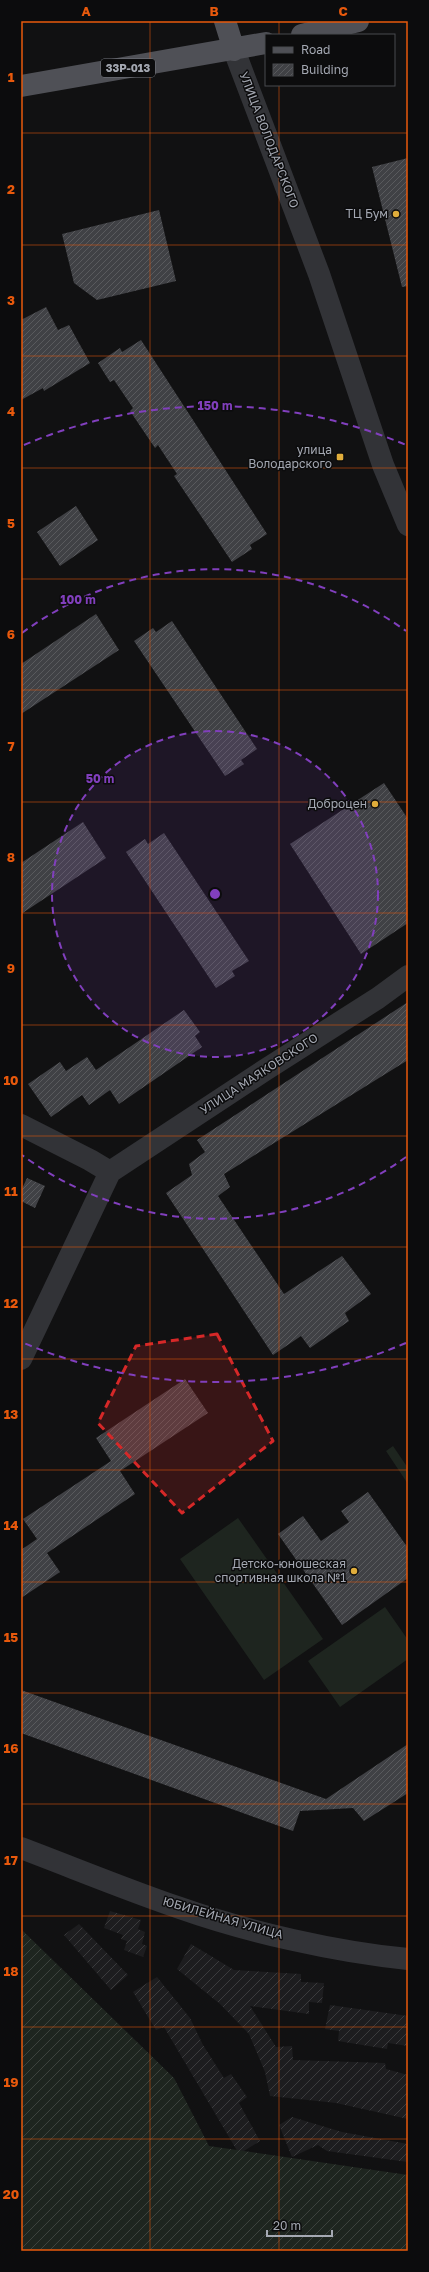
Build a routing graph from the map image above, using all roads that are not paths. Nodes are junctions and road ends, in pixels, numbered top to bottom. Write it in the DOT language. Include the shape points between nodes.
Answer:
graph roads {
  1 [pos="225,21"];
  2 [pos="358,21"];
  3 [pos="306,34"];
  4 [pos="265,43"];
  5 [pos="234,50"];
  6 [pos="21,86"];
  7 [pos="408,525"];
  8 [pos="408,976"];
  9 [pos="21,1125"];
  10 [pos="110,1172"];
  11 [pos="21,1359"];
  12 [pos="21,1848"];
  13 [pos="408,1959"];
  1 -- 5 [label="main road"];
  2 -- 3 [label="main road"];
  4 -- 5 [label="main road, 33Р-013"];
  5 -- 6 [label="main road, 33Р-013"];
  5 -- 7 [label="street, УЛИЦА ВОЛОДАРСКОГО" via="319,274 383,465"];
  8 -- 10 [label="street, УЛИЦА МАЯКОВСКОГО"];
  9 -- 10 [label="street"];
  10 -- 11 [label="street"];
  12 -- 13 [label="street, ЮБИЛЕЙНАЯ УЛИЦА" via="181,1909 244,1927 341,1949"];
}
